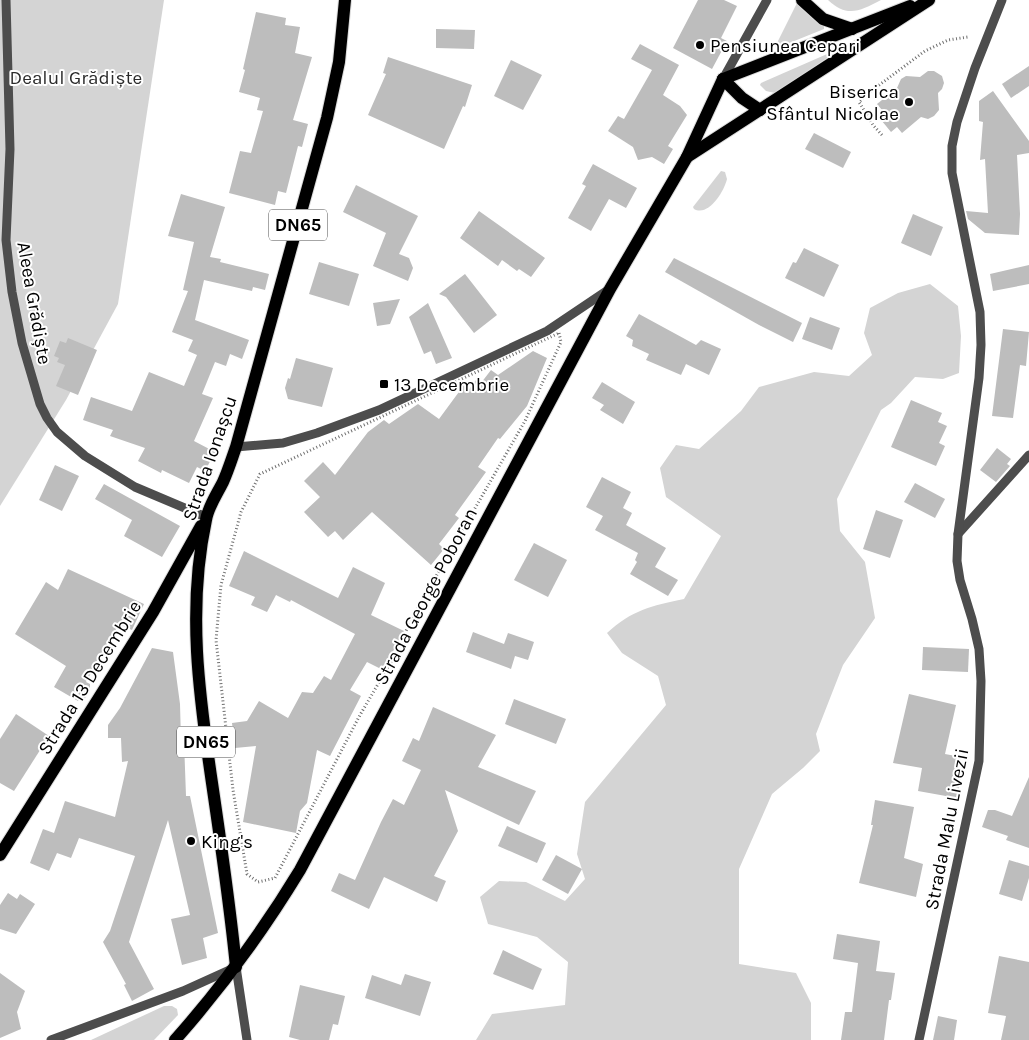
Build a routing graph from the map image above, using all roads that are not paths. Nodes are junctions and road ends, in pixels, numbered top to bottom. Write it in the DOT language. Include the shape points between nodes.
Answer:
graph roads {
  1 [pos="6,0"];
  2 [pos="345,0"];
  3 [pos="767,0"];
  4 [pos="802,0"];
  5 [pos="928,0"];
  6 [pos="1002,0"];
  7 [pos="852,29"];
  8 [pos="723,79"];
  9 [pos="760,110"];
  10 [pos="687,157"];
  11 [pos="610,289"];
  12 [pos="236,447"];
  13 [pos="1029,455"];
  14 [pos="206,517"];
  15 [pos="958,534"];
  16 [pos="0,855"];
  17 [pos="236,967"];
  18 [pos="51,1040"];
  19 [pos="175,1040"];
  20 [pos="247,1040"];
  21 [pos="919,1040"];
  1 -- 14 [label="street, Aleea Grădiște" via="10,149 6,240 22,343 40,404 57,432 85,456 135,486"];
  2 -- 12 [label="main road, Strada Ionașcu / DN65" via="332,100"];
  3 -- 8 [label="street"];
  4 -- 7 [label="main road" via="824,19"];
  5 -- 7 [label="main road"];
  5 -- 9 [label="main road"];
  6 -- 15 [label="street, Strada Malu Livezii" via="966,95 952,146 952,173 980,312 981,345"];
  7 -- 8 [label="main road"];
  8 -- 9 [label="main road"];
  8 -- 10 [label="main road, Strada George Poboran"];
  9 -- 10 [label="main road"];
  10 -- 11 [label="main road, Strada George Poboran"];
  11 -- 12 [label="street" via="547,331 379,410 283,443"];
  11 -- 17 [label="main road, Strada George Poboran" via="300,870"];
  12 -- 14 [label="main road, Strada Ionașcu / DN65"];
  13 -- 15 [label="street"];
  14 -- 16 [label="main road, Strada 13 Decembrie" via="153,612"];
  14 -- 17 [label="main road, Strada Ionașcu / DN65" via="195,593 195,648"];
  15 -- 21 [label="street, Strada Malu Livezii" via="960,580 979,649 979,761"];
  17 -- 18 [label="street" via="183,991"];
  17 -- 19 [label="main road, Strada George Poboran"];
  17 -- 20 [label="street"];
}
